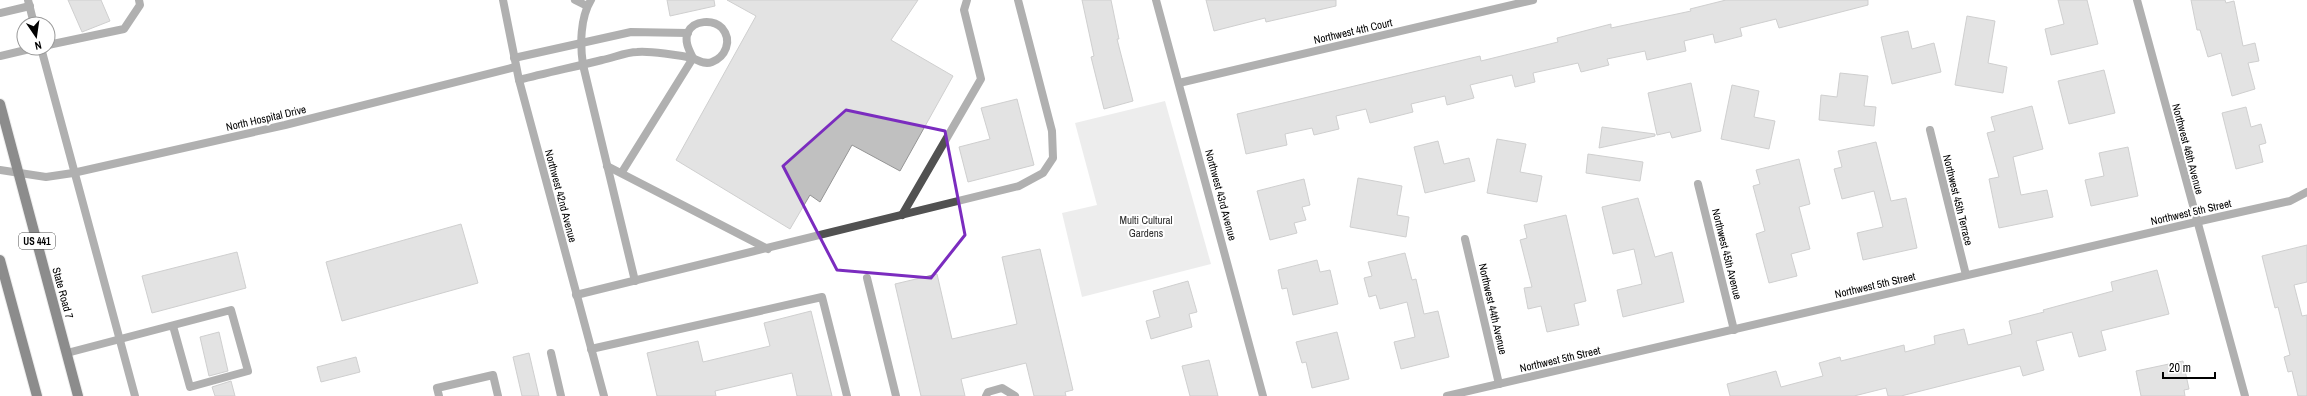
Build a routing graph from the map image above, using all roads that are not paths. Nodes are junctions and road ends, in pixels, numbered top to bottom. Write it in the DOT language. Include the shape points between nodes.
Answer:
graph roads {
  1 [pos="139,0"];
  2 [pos="503,0"];
  3 [pos="575,0"];
  4 [pos="967,0"];
  5 [pos="1018,0"];
  6 [pos="1156,0"];
  7 [pos="1533,0"];
  8 [pos="2137,0"];
  9 [pos="29,3"];
  10 [pos="589,3"];
  11 [pos="0,13"];
  12 [pos="32,16"];
  13 [pos="688,33"];
  14 [pos="56,43"];
  15 [pos="580,43"];
  16 [pos="16,52"];
  17 [pos="0,56"];
  18 [pos="42,56"];
  19 [pos="514,58"];
  20 [pos="693,58"];
  21 [pos="583,65"];
  22 [pos="515,67"];
  23 [pos="519,80"];
  24 [pos="1179,83"];
  25 [pos="0,104"];
  26 [pos="1930,130"];
  27 [pos="607,166"];
  28 [pos="0,170"];
  29 [pos="622,172"];
  30 [pos="73,173"];
  31 [pos="19,174"];
  32 [pos="1698,184"];
  33 [pos="2307,192"];
  34 [pos="902,215"];
  35 [pos="2196,222"];
  36 [pos="1465,238"];
  37 [pos="768,250"];
  38 [pos="1,264"];
  39 [pos="1966,275"];
  40 [pos="867,278"];
  41 [pos="635,281"];
  42 [pos="576,295"];
  43 [pos="173,326"];
  44 [pos="1734,330"];
  45 [pos="120,340"];
  46 [pos="591,349"];
  47 [pos="67,353"];
  48 [pos="551,353"];
  49 [pos="1499,384"];
  50 [pos="37,396"];
  51 [pos="78,396"];
  52 [pos="135,396"];
  53 [pos="439,396"];
  54 [pos="498,396"];
  55 [pos="560,396"];
  56 [pos="604,396"];
  57 [pos="847,396"];
  58 [pos="896,396"];
  59 [pos="986,396"];
  60 [pos="1015,396"];
  61 [pos="1264,396"];
  62 [pos="1447,396"];
  63 [pos="2245,396"];
  1 -- 14 [label="street" via="140,5 124,29"];
  2 -- 19 [label="street, Northwest 42nd Avenue"];
  3 -- 10 [label="street"];
  4 -- 34 [label="street" via="964,10 981,79"];
  5 -- 34 [label="street" via="1052,131 1053,158 1043,173 1019,186"];
  6 -- 24 [label="street, Northwest 43rd Avenue"];
  7 -- 24 [label="street, Northwest 4th Court"];
  8 -- 35 [label="street, Northwest 46th Avenue"];
  9 -- 11 [label="street"];
  9 -- 12 [label="street"];
  10 -- 15 [label="street"];
  13 -- 15 [label="street" via="631,32"];
  13 -- 20 [label="street" via="687,46"];
  13 -- 20 [label="street" via="698,24 710,22 722,29 727,41 723,55 718,60 702,63"];
  15 -- 19 [label="street"];
  15 -- 21 [label="street"];
  16 -- 17 [label="street"];
  18 -- 30 [label="street"];
  19 -- 22 [label="street, Northwest 42nd Avenue"];
  20 -- 21 [label="street" via="637,52"];
  20 -- 29 [label="street"];
  21 -- 23 [label="street"];
  21 -- 27 [label="street"];
  22 -- 23 [label="street, Northwest 42nd Avenue"];
  22 -- 30 [label="street, North Hospital Drive" via="285,125"];
  23 -- 42 [label="street, Northwest 42nd Avenue"];
  24 -- 61 [label="street, Northwest 43rd Avenue"];
  25 -- 31 [label="main road, State Road 7 / US 441"];
  26 -- 39 [label="street, Northwest 45th Terrace"];
  27 -- 29 [label="street"];
  27 -- 41 [label="street"];
  28 -- 31 [label="street"];
  29 -- 37 [label="street"];
  30 -- 31 [label="street, North Hospital Drive" via="46,177"];
  30 -- 45 [label="street"];
  31 -- 47 [label="main road, State Road 7 / US 441"];
  32 -- 44 [label="street, Northwest 45th Avenue"];
  33 -- 35 [label="street, Northwest 5th Street" via="2290,201"];
  34 -- 37 [label="street"];
  35 -- 39 [label="street, Northwest 5th Street"];
  35 -- 63 [label="street, Northwest 46th Avenue"];
  36 -- 49 [label="street, Northwest 44th Avenue"];
  37 -- 41 [label="street"];
  38 -- 50 [label="main road"];
  39 -- 44 [label="street, Northwest 5th Street"];
  40 -- 58 [label="street"];
  41 -- 42 [label="street"];
  42 -- 46 [label="street, Northwest 42nd Avenue"];
  43 -- 43 [label="street" via="190,387 248,372 231,310"];
  43 -- 45 [label="street"];
  44 -- 49 [label="street, Northwest 5th Street"];
  45 -- 47 [label="street"];
  45 -- 52 [label="street"];
  46 -- 56 [label="street, Northwest 42nd Avenue"];
  46 -- 57 [label="street" via="822,297"];
  47 -- 51 [label="main road, State Road 7 / US 441"];
  48 -- 55 [label="street"];
  49 -- 62 [label="street, Northwest 5th Street"];
  53 -- 54 [label="street" via="437,388 493,375"];
  59 -- 60 [label="street" via="988,392 1002,388"];
}
